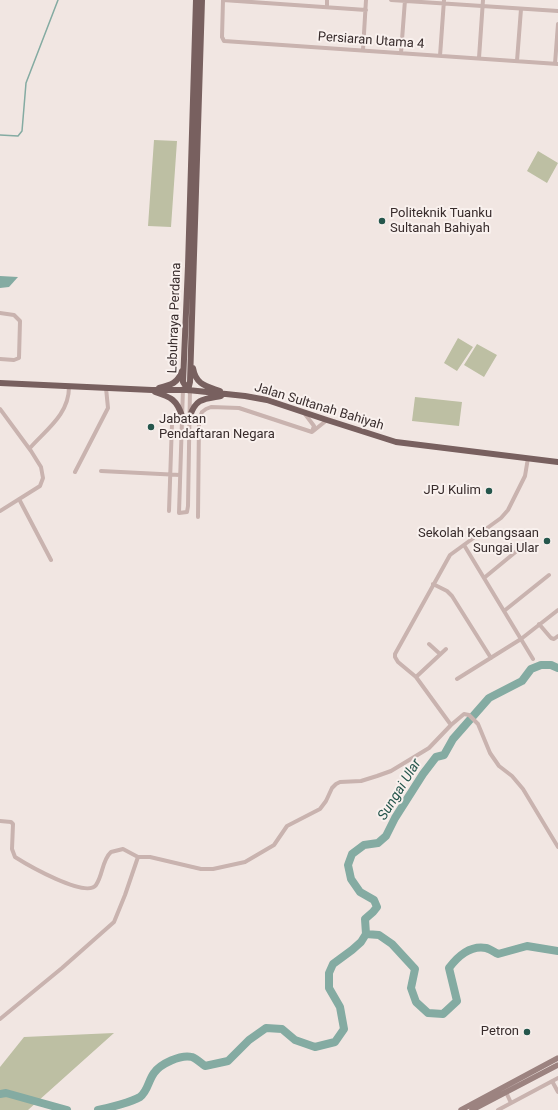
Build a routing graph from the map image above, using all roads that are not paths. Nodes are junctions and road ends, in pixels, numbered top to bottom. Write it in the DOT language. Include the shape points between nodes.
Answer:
graph roads {
  1 [pos="196,0"];
  2 [pos="202,0"];
  3 [pos="223,0"];
  4 [pos="327,0"];
  5 [pos="366,0"];
  6 [pos="390,0"];
  7 [pos="405,0"];
  8 [pos="483,0"];
  9 [pos="444,2"];
  10 [pos="483,6"];
  11 [pos="327,7"];
  12 [pos="521,9"];
  13 [pos="366,10"];
  14 [pos="558,11"];
  15 [pos="558,24"];
  16 [pos="363,50"];
  17 [pos="401,53"];
  18 [pos="440,56"];
  19 [pos="479,58"];
  20 [pos="517,61"];
  21 [pos="557,64"];
  22 [pos="188,266"];
  23 [pos="194,290"];
  24 [pos="0,314"];
  25 [pos="185,344"];
  26 [pos="188,354"];
  27 [pos="0,359"];
  28 [pos="0,383"];
  29 [pos="69,387"];
  30 [pos="106,388"];
  31 [pos="152,390"];
  32 [pos="187,390"];
  33 [pos="229,394"];
  34 [pos="0,409"];
  35 [pos="304,412"];
  36 [pos="182,416"];
  37 [pos="190,416"];
  38 [pos="327,420"];
  39 [pos="172,423"];
  40 [pos="312,432"];
  41 [pos="30,448"];
  42 [pos="528,458"];
  43 [pos="558,462"];
  44 [pos="101,471"];
  45 [pos="75,472"];
  46 [pos="170,475"];
  47 [pos="180,475"];
  48 [pos="19,499"];
  49 [pos="188,506"];
  50 [pos="197,507"];
  51 [pos="0,511"];
  52 [pos="169,511"];
  53 [pos="198,517"];
  54 [pos="464,545"];
  55 [pos="524,545"];
  56 [pos="51,560"];
  57 [pos="549,575"];
  58 [pos="484,578"];
  59 [pos="433,584"];
  60 [pos="558,610"];
  61 [pos="504,611"];
  62 [pos="539,624"];
  63 [pos="558,636"];
  64 [pos="521,639"];
  65 [pos="429,644"];
  66 [pos="446,649"];
  67 [pos="440,654"];
  68 [pos="491,658"];
  69 [pos="533,659"];
  70 [pos="416,677"];
  71 [pos="458,679"];
  72 [pos="451,725"];
  73 [pos="0,821"];
  74 [pos="558,847"];
  75 [pos="138,857"];
  76 [pos="0,1019"];
  77 [pos="558,1058"];
  78 [pos="548,1063"];
  79 [pos="558,1066"];
  80 [pos="558,1078"];
  81 [pos="552,1081"];
  82 [pos="506,1092"];
  83 [pos="558,1092"];
  84 [pos="511,1103"];
  85 [pos="463,1110"];
  86 [pos="472,1110"];
  87 [pos="498,1110"];
  1 -- 22 [label="main road, Lebuhraya Perdana"];
  2 -- 23 [label="main road, Lebuhraya Perdana"];
  3 -- 11 [label="street"];
  3 -- 16 [label="street, Persiaran Utama 4" via="224,41"];
  4 -- 11 [label="street"];
  5 -- 13 [label="street"];
  6 -- 7 [label="street"];
  7 -- 9 [label="street"];
  7 -- 17 [label="street"];
  8 -- 10 [label="street"];
  9 -- 10 [label="street"];
  9 -- 18 [label="street"];
  10 -- 12 [label="street"];
  10 -- 19 [label="street"];
  11 -- 13 [label="street"];
  12 -- 14 [label="street"];
  12 -- 20 [label="street"];
  13 -- 16 [label="street"];
  15 -- 21 [label="street"];
  16 -- 17 [label="street, Persiaran Utama 4"];
  17 -- 18 [label="street, Persiaran Utama 4"];
  18 -- 19 [label="street, Persiaran Utama 4"];
  19 -- 20 [label="street, Persiaran Utama 4"];
  20 -- 21 [label="street, Persiaran Utama 4"];
  22 -- 23 [label="main road"];
  22 -- 25 [label="main road, Lebuhraya Perdana"];
  23 -- 25 [label="main road"];
  23 -- 26 [label="main road, Lebuhraya Perdana"];
  24 -- 27 [label="street" via="14,315 20,321 19,358"];
  25 -- 26 [label="main road, Lebuhraya Perdana"];
  26 -- 31 [label="main road" via="177,381"];
  26 -- 32 [label="main road, Lebuhraya Perdana" via="190,382"];
  26 -- 32 [label="main road, Lebuhraya Perdana" via="183,382"];
  26 -- 33 [label="main road" via="199,382"];
  28 -- 29 [label="main road, Jalan Sultanah Bahiyah"];
  29 -- 30 [label="main road, Jalan Sultanah Bahiyah"];
  29 -- 41 [label="street" via="69,396 63,413"];
  30 -- 31 [label="main road, Jalan Sultanah Bahiyah"];
  30 -- 45 [label="street" via="108,408"];
  31 -- 32 [label="main road, Jalan Sultanah Bahiyah"];
  31 -- 36 [label="main road" via="172,399"];
  32 -- 33 [label="main road, Jalan Sultanah Bahiyah"];
  32 -- 36 [label="street"];
  32 -- 37 [label="street"];
  33 -- 35 [label="main road, Jalan Sultanah Bahiyah" via="268,400"];
  33 -- 37 [label="main road" via="198,402 192,408"];
  34 -- 41 [label="street"];
  35 -- 38 [label="main road, Jalan Sultanah Bahiyah"];
  35 -- 40 [label="street" via="314,426"];
  36 -- 47 [label="street"];
  37 -- 49 [label="street"];
  38 -- 40 [label="street"];
  38 -- 42 [label="main road, Jalan Sultanah Bahiyah" via="396,442"];
  39 -- 46 [label="street"];
  40 -- 50 [label="street" via="239,408 206,409 199,419"];
  41 -- 48 [label="street" via="41,467 43,478 40,486"];
  42 -- 43 [label="main road, Jalan Sultanah Bahiyah"];
  42 -- 54 [label="street" via="524,476 508,510"];
  44 -- 46 [label="street"];
  46 -- 47 [label="street"];
  46 -- 52 [label="street"];
  47 -- 49 [label="street" via="179,512 187,512"];
  48 -- 51 [label="street"];
  48 -- 56 [label="street"];
  49 -- 50 [label="street"];
  50 -- 53 [label="street"];
  54 -- 58 [label="street"];
  54 -- 59 [label="street" via="450,555"];
  55 -- 58 [label="street"];
  57 -- 61 [label="street"];
  58 -- 61 [label="street"];
  59 -- 68 [label="street" via="452,596"];
  59 -- 70 [label="street" via="395,654 398,662"];
  60 -- 62 [label="street"];
  61 -- 64 [label="street"];
  62 -- 63 [label="street" via="551,638"];
  62 -- 64 [label="street"];
  64 -- 68 [label="street"];
  64 -- 69 [label="street"];
  65 -- 67 [label="street"];
  66 -- 67 [label="street"];
  67 -- 70 [label="street"];
  68 -- 71 [label="street"];
  70 -- 72 [label="street"];
  72 -- 74 [label="street" via="466,714 475,721 492,756 523,789"];
  72 -- 75 [label="street" via="429,748 391,770 377,776 336,784 320,809 287,826 274,845 245,862 201,869 150,857"];
  73 -- 75 [label="street" via="13,824 14,857 55,880 83,889 90,889 96,885 106,858 111,852 124,848"];
  75 -- 76 [label="street" via="114,922"];
  77 -- 78 [label="main road"];
  78 -- 79 [label="main road"];
  78 -- 85 [label="main road"];
  79 -- 82 [label="main road"];
  80 -- 81 [label="street"];
  81 -- 83 [label="street"];
  81 -- 84 [label="street"];
  82 -- 84 [label="street"];
  82 -- 86 [label="main road"];
  84 -- 87 [label="street"];
}
